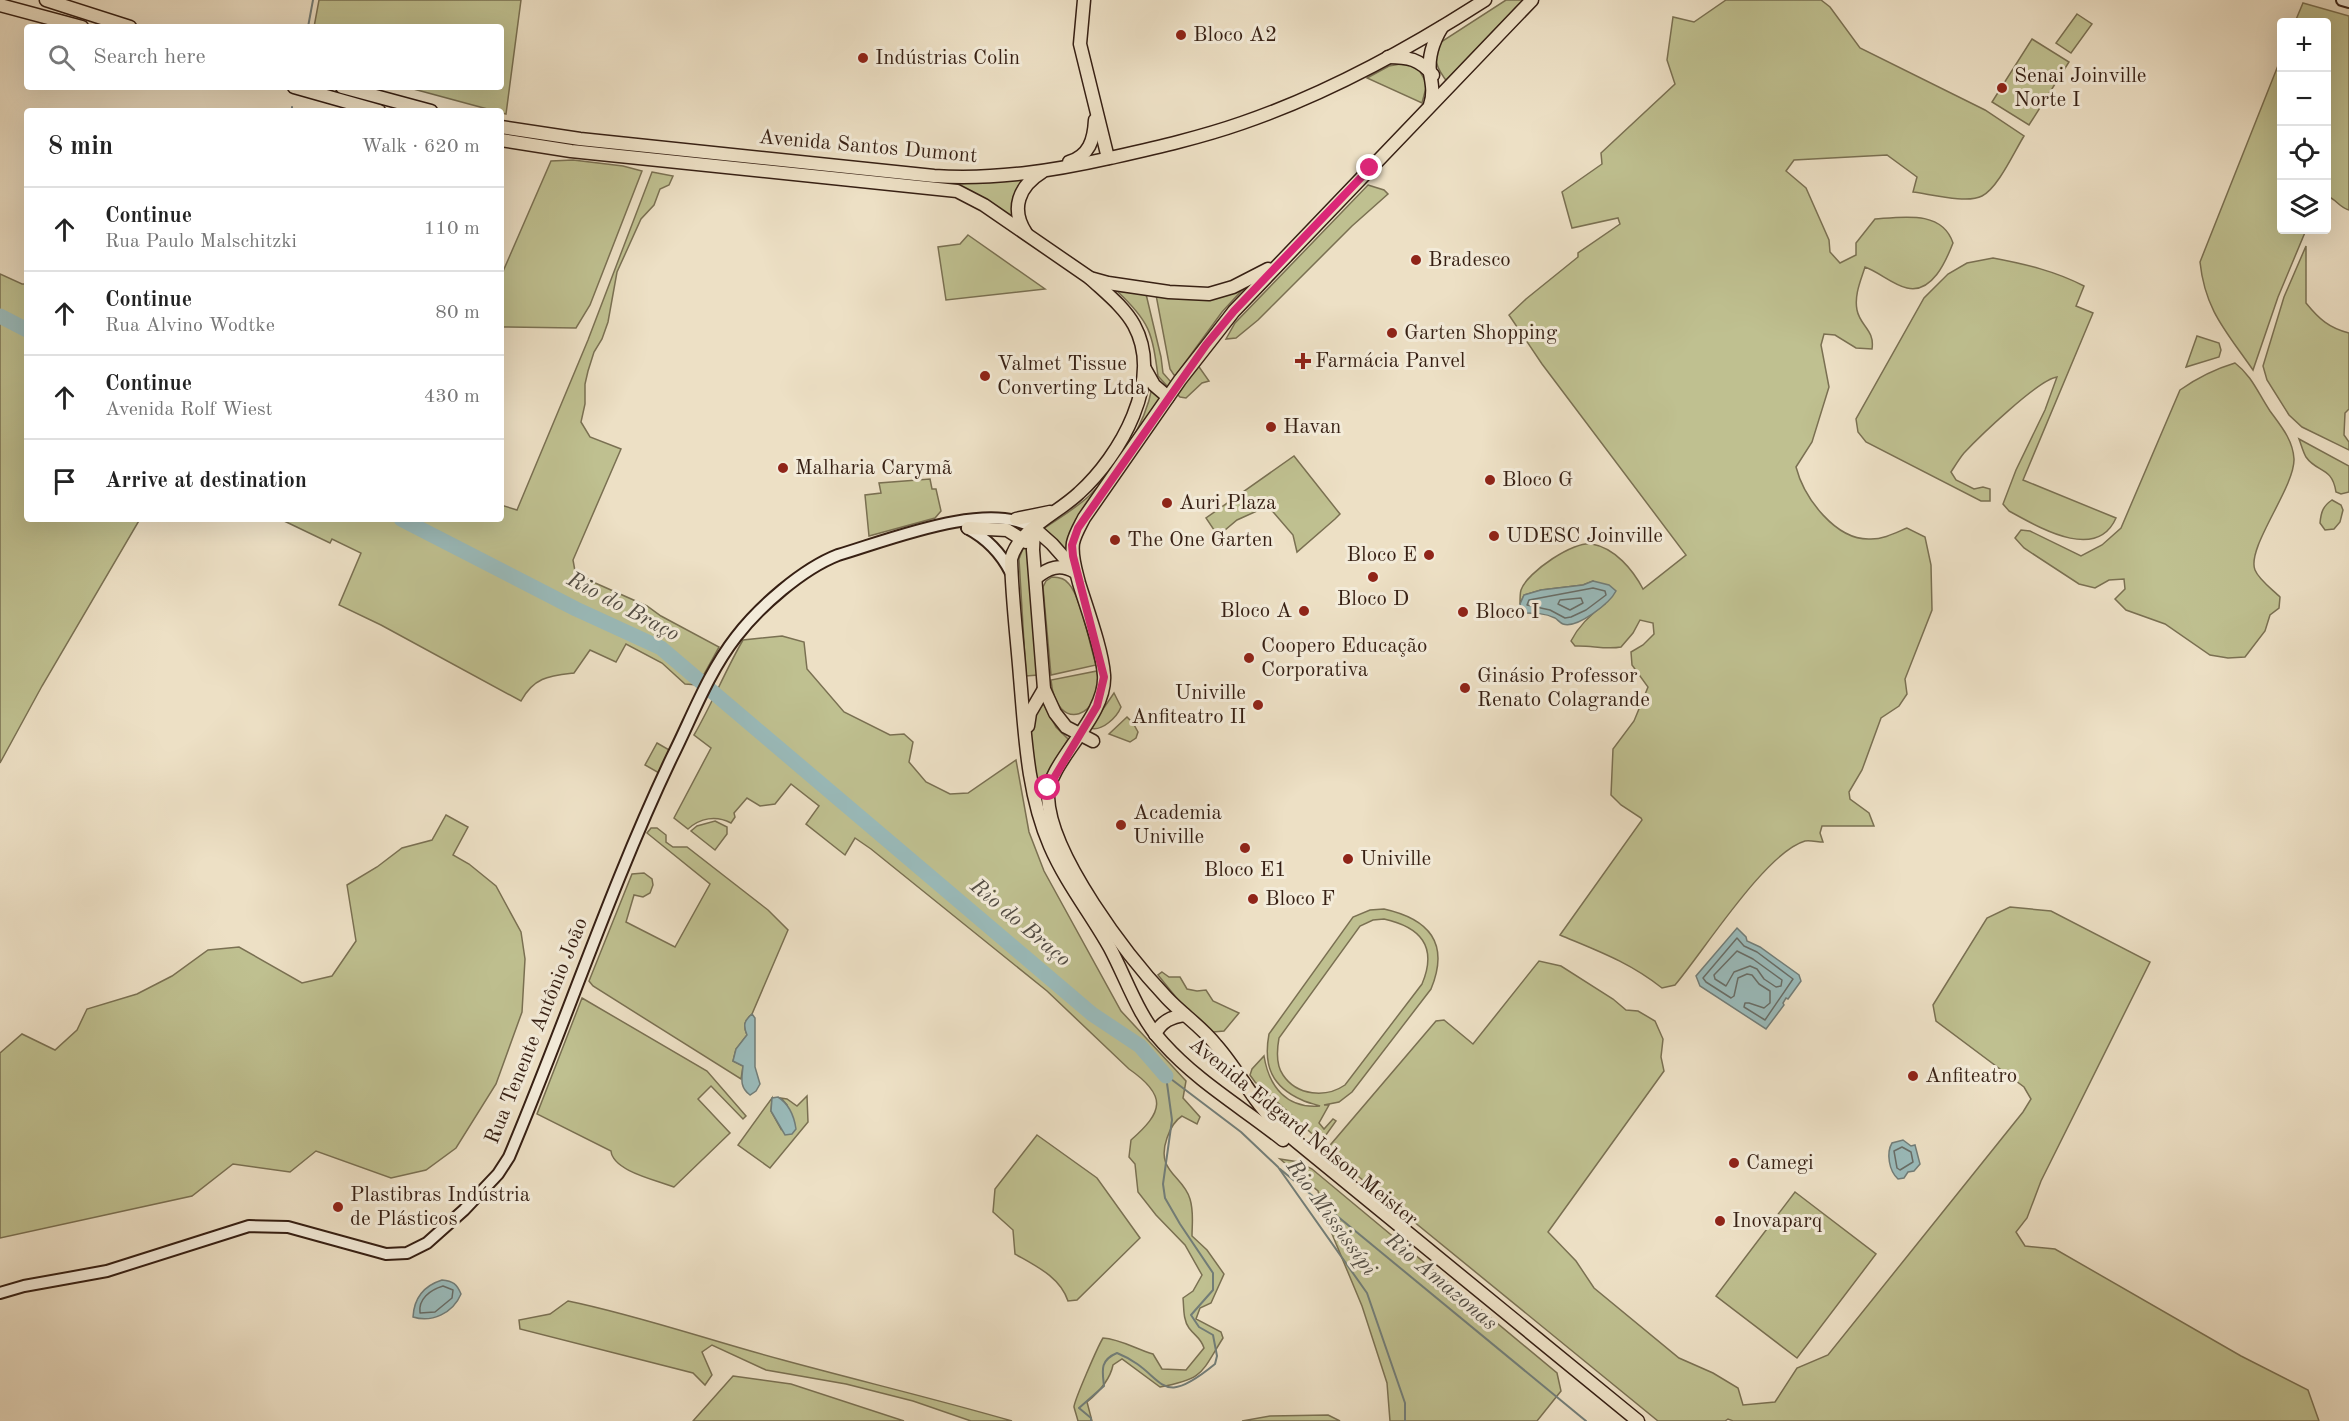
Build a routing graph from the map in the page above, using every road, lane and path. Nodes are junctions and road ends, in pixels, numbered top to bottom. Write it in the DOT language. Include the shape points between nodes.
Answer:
graph roads {
  1 [pos="46,0"];
  2 [pos="1084,0"];
  3 [pos="1485,0"];
  4 [pos="1532,0"];
  5 [pos="2342,0"];
  6 [pos="2349,2"];
  7 [pos="0,5"];
  8 [pos="71,24"];
  9 [pos="121,24"];
  10 [pos="1443,26"];
  11 [pos="1387,57"];
  12 [pos="1430,72"];
  13 [pos="305,90"];
  14 [pos="353,90"];
  15 [pos="1445,90"];
  16 [pos="1430,105"];
  17 [pos="368,108"];
  18 [pos="420,108"];
  19 [pos="1096,113"];
  20 [pos="504,127"];
  21 [pos="504,140"];
  22 [pos="1108,158"];
  23 [pos="1042,172"];
  24 [pos="1006,176"];
  25 [pos="1029,236"];
  26 [pos="1280,262"];
  27 [pos="1090,279"];
  28 [pos="1145,368"];
  29 [pos="1168,397"];
  30 [pos="1060,509"];
  31 [pos="1016,519"];
  32 [pos="950,523"];
  33 [pos="968,528"];
  34 [pos="1034,528"];
  35 [pos="1022,538"];
  36 [pos="1033,550"];
  37 [pos="1076,572"];
  38 [pos="1011,573"];
  39 [pos="1035,578"];
  40 [pos="1044,689"];
  41 [pos="1089,720"];
  42 [pos="1080,736"];
  43 [pos="1026,743"];
  44 [pos="1063,761"];
  45 [pos="1185,1015"];
  46 [pos="1155,1034"];
  47 [pos="0,1293"];
  48 [pos="1628,1421"];
  49 [pos="1638,1421"];
  1 -- 9 [label="main road"];
  2 -- 19 [label="main road" via="1080,44"];
  3 -- 10 [label="main road, Avenida Santos Dumont"];
  4 -- 15 [label="main road"];
  5 -- 6 [label="street"];
  7 -- 8 [label="main road"];
  10 -- 11 [label="main road, Avenida Santos Dumont"];
  10 -- 12 [label="main road" via="1432,48"];
  11 -- 12 [label="main road" via="1413,59"];
  11 -- 22 [label="main road, Avenida Santos Dumont" via="1299,101 1241,124"];
  12 -- 15 [label="main road"];
  12 -- 16 [label="main road"];
  13 -- 17 [label="main road"];
  14 -- 18 [label="main road"];
  15 -- 16 [label="main road"];
  16 -- 26 [label="main road"];
  19 -- 22 [label="main road"];
  19 -- 24 [label="main road" via="1092,142 1081,157"];
  20 -- 24 [label="main road, Avenida Santos Dumont" via="934,176"];
  21 -- 25 [label="main road, Avenida Santos Dumont" via="570,151 957,191"];
  22 -- 23 [label="main road, Avenida Santos Dumont"];
  23 -- 24 [label="main road, Avenida Santos Dumont"];
  23 -- 25 [label="main road" via="1025,186 1018,199 1020,221"];
  25 -- 27 [label="main road, Avenida Santos Dumont"];
  26 -- 27 [label="main road" via="1240,285 1209,294 1149,290"];
  26 -- 29 [label="main road" via="1219,328"];
  27 -- 28 [label="main road" via="1130,318 1140,339"];
  28 -- 29 [label="main road" via="1154,385"];
  28 -- 30 [label="main road" via="1125,432 1088,484"];
  29 -- 37 [label="main road" via="1078,528 1072,545"];
  30 -- 31 [label="main road"];
  30 -- 34 [label="main road"];
  31 -- 32 [label="street, Rua Tenente Antônio João" via="991,517"];
  31 -- 34 [label="street, Rua Tenente Antônio João"];
  32 -- 33 [label="street"];
  32 -- 47 [label="street, Rua Tenente Antônio João" via="838,555 817,566 774,598 736,636 712,674 645,813 509,1157 484,1191 428,1243 393,1255 288,1227 249,1226 107,1271"];
  33 -- 35 [label="main road" via="1001,529"];
  33 -- 38 [label="street" via="993,545"];
  34 -- 35 [label="main road, Avenida Edgard Nelson Meister"];
  34 -- 36 [label="main road"];
  34 -- 37 [label="main road"];
  35 -- 36 [label="main road"];
  35 -- 38 [label="main road, Avenida Edgard Nelson Meister" via="1012,553"];
  36 -- 39 [label="main road"];
  37 -- 39 [label="main road" via="1055,567"];
  37 -- 41 [label="main road" via="1103,667 1103,689"];
  38 -- 43 [label="main road, Avenida Edgard Nelson Meister"];
  39 -- 40 [label="main road"];
  40 -- 41 [label="main road" via="1063,716"];
  40 -- 42 [label="main road" via="1060,720"];
  40 -- 43 [label="main road" via="1030,713"];
  41 -- 42 [label="main road"];
  42 -- 44 [label="main road"];
  42 -- 44 [label="main road" via="1093,741"];
  43 -- 46 [label="main road, Avenida Edgard Nelson Meister" via="1036,806 1050,845"];
  44 -- 45 [label="main road, Avenida Edgard Nelson Meister" via="1048,797 1060,841 1088,896 1117,937"];
  45 -- 46 [label="main road" via="1165,1022"];
  45 -- 49 [label="main road, Avenida Edgard Nelson Meister" via="1216,1044 1283,1130"];
  46 -- 48 [label="main road, Avenida Edgard Nelson Meister" via="1203,1080 1287,1143"];
}
